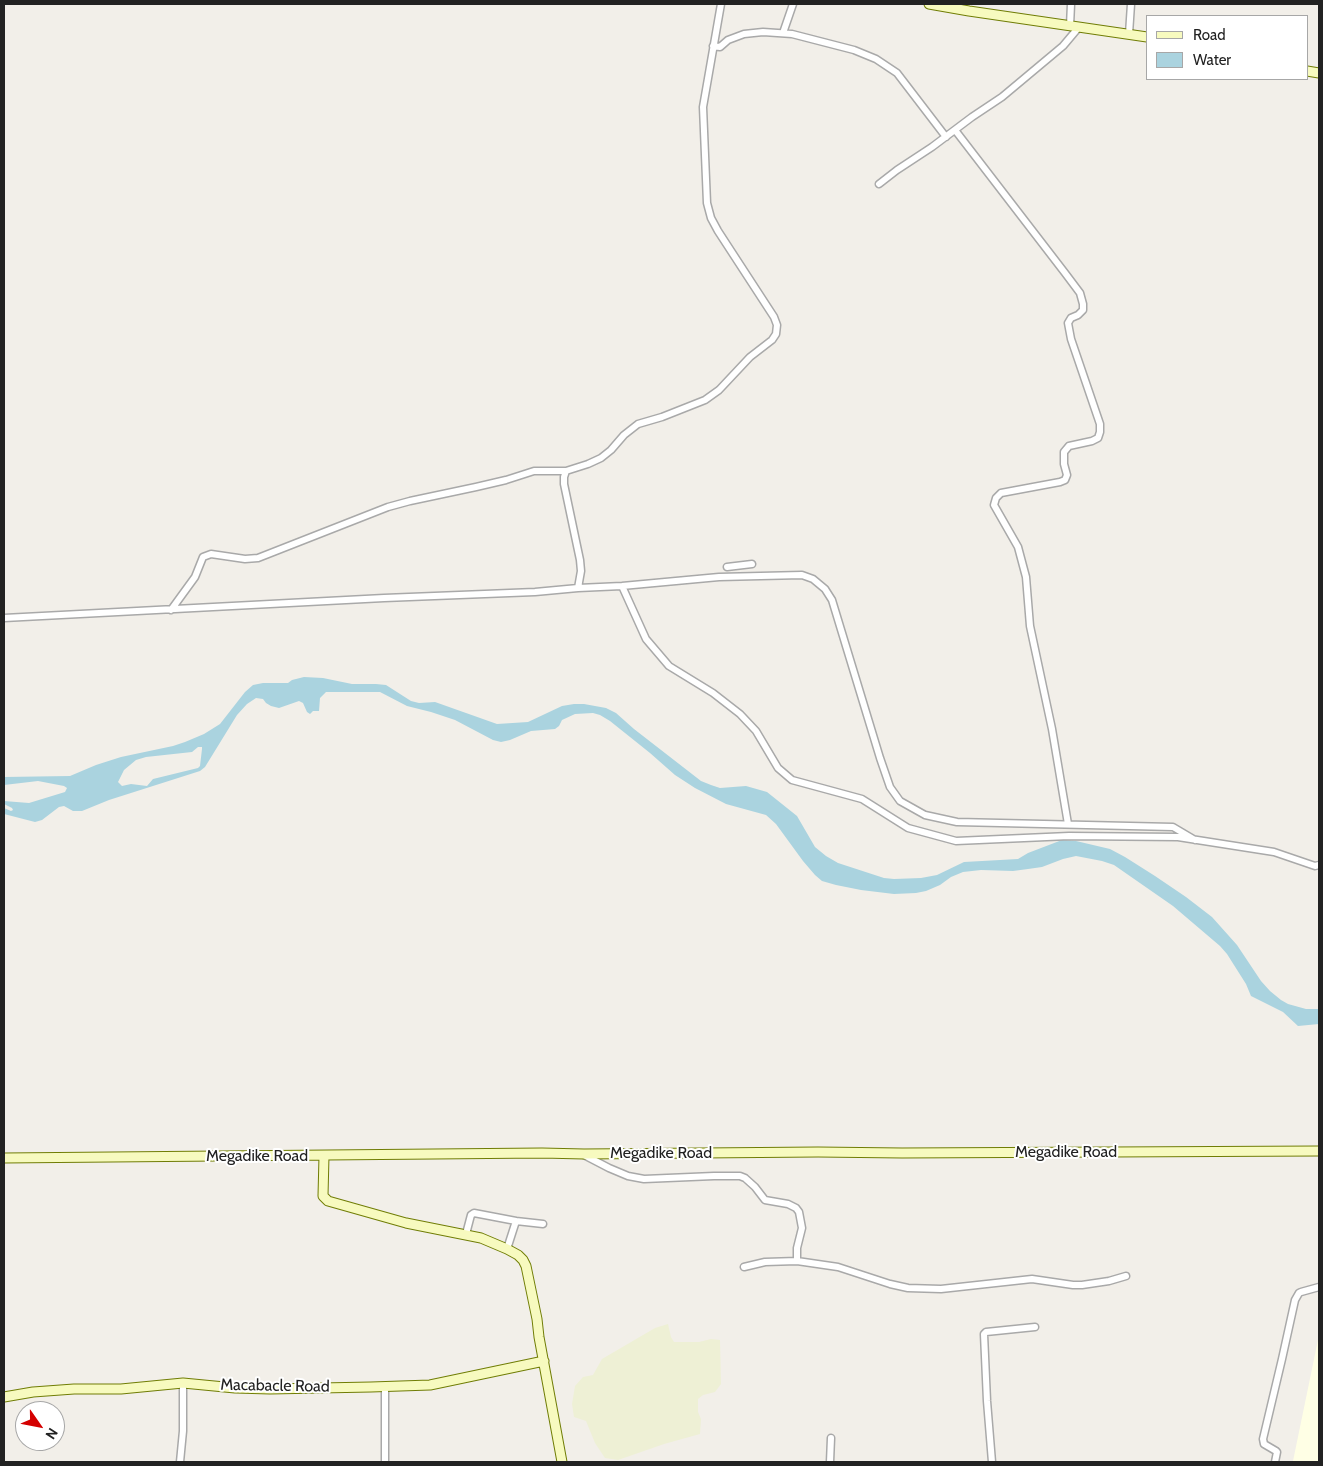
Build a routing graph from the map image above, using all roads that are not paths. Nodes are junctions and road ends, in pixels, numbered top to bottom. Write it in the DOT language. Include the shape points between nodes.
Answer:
graph roads {
  1 [pos="721,4"];
  2 [pos="793,4"];
  3 [pos="928,4"];
  4 [pos="977,4"];
  5 [pos="1071,4"];
  6 [pos="1131,4"];
  7 [pos="969,11"];
  8 [pos="1074,26"];
  9 [pos="783,33"];
  10 [pos="1129,34"];
  11 [pos="1146,37"];
  12 [pos="713,46"];
  13 [pos="955,130"];
  14 [pos="946,136"];
  15 [pos="880,184"];
  16 [pos="566,471"];
  17 [pos="752,564"];
  18 [pos="728,567"];
  19 [pos="622,586"];
  20 [pos="578,588"];
  21 [pos="171,610"];
  22 [pos="4,618"];
  23 [pos="1068,824"];
  24 [pos="1195,840"];
  25 [pos="1319,865"];
  26 [pos="1319,1151"];
  27 [pos="584,1154"];
  28 [pos="324,1156"];
  29 [pos="4,1158"];
  30 [pos="516,1221"];
  31 [pos="543,1224"];
  32 [pos="466,1234"];
  33 [pos="507,1249"];
  34 [pos="797,1261"];
  35 [pos="744,1267"];
  36 [pos="1126,1276"];
  37 [pos="1319,1286"];
  38 [pos="1035,1328"];
  39 [pos="544,1361"];
  40 [pos="182,1383"];
  41 [pos="385,1387"];
  42 [pos="4,1397"];
  43 [pos="831,1438"];
  44 [pos="180,1462"];
  45 [pos="385,1462"];
  46 [pos="562,1462"];
  47 [pos="830,1462"];
  48 [pos="992,1462"];
  49 [pos="1275,1462"];
  1 -- 12 [label="street"];
  2 -- 9 [label="street"];
  3 -- 7 [label="main road"];
  4 -- 7 [label="main road"];
  5 -- 8 [label="street"];
  6 -- 10 [label="street"];
  7 -- 8 [label="main road"];
  8 -- 10 [label="main road"];
  8 -- 13 [label="street" via="1063,46 1054,54"];
  9 -- 12 [label="street" via="744,34 720,47"];
  9 -- 14 [label="street" via="854,50 876,59 896,73"];
  10 -- 11 [label="main road"];
  12 -- 16 [label="street" via="703,107 707,203 718,231 774,317 776,334 705,400 638,424 601,458"];
  13 -- 14 [label="street"];
  13 -- 23 [label="street" via="1080,293 1083,304 1083,310 1068,323 1100,424 1098,438 1069,446 1064,452 1065,480 1001,493 994,505 1018,547 1026,578 1030,626"];
  14 -- 15 [label="street"];
  16 -- 20 [label="street" via="564,484 580,560"];
  16 -- 21 [label="street" via="534,471 410,500 258,558 245,560 211,554 203,557 194,577"];
  17 -- 18 [label="street"];
  19 -- 20 [label="street"];
  19 -- 23 [label="street" via="728,577 802,575 813,579 832,600 880,758 890,787 900,801 925,814 957,822"];
  19 -- 24 [label="street" via="646,639 669,666 740,714 756,731 778,768 792,780 862,799 908,828 956,841 1069,836"];
  20 -- 21 [label="street"];
  21 -- 22 [label="street"];
  23 -- 24 [label="street" via="1173,827"];
  24 -- 25 [label="street" via="1274,852"];
  26 -- 27 [label="main road, Megadike Road"];
  27 -- 28 [label="main road, Megadike Road"];
  27 -- 34 [label="street" via="628,1176 644,1179 745,1178 765,1200 788,1204 799,1212 802,1228"];
  28 -- 29 [label="main road, Megadike Road"];
  28 -- 32 [label="main road" via="324,1196 328,1201 406,1223"];
  30 -- 31 [label="street"];
  30 -- 32 [label="street" via="474,1213"];
  30 -- 33 [label="street"];
  32 -- 33 [label="main road"];
  33 -- 39 [label="main road" via="518,1255 526,1266"];
  34 -- 35 [label="street" via="765,1262"];
  34 -- 36 [label="street" via="838,1267 890,1284 941,1290 1032,1279 1082,1285"];
  37 -- 49 [label="street" via="1298,1293 1295,1300 1263,1438 1264,1444 1276,1450"];
  38 -- 48 [label="street" via="984,1334"];
  39 -- 41 [label="main road, Macabacle Road" via="430,1385"];
  39 -- 46 [label="main road"];
  40 -- 41 [label="main road, Macabacle Road" via="270,1389"];
  40 -- 42 [label="main road, Macabacle Road" via="121,1389 42,1391"];
  40 -- 44 [label="street"];
  41 -- 45 [label="street"];
  43 -- 47 [label="street"];
}
